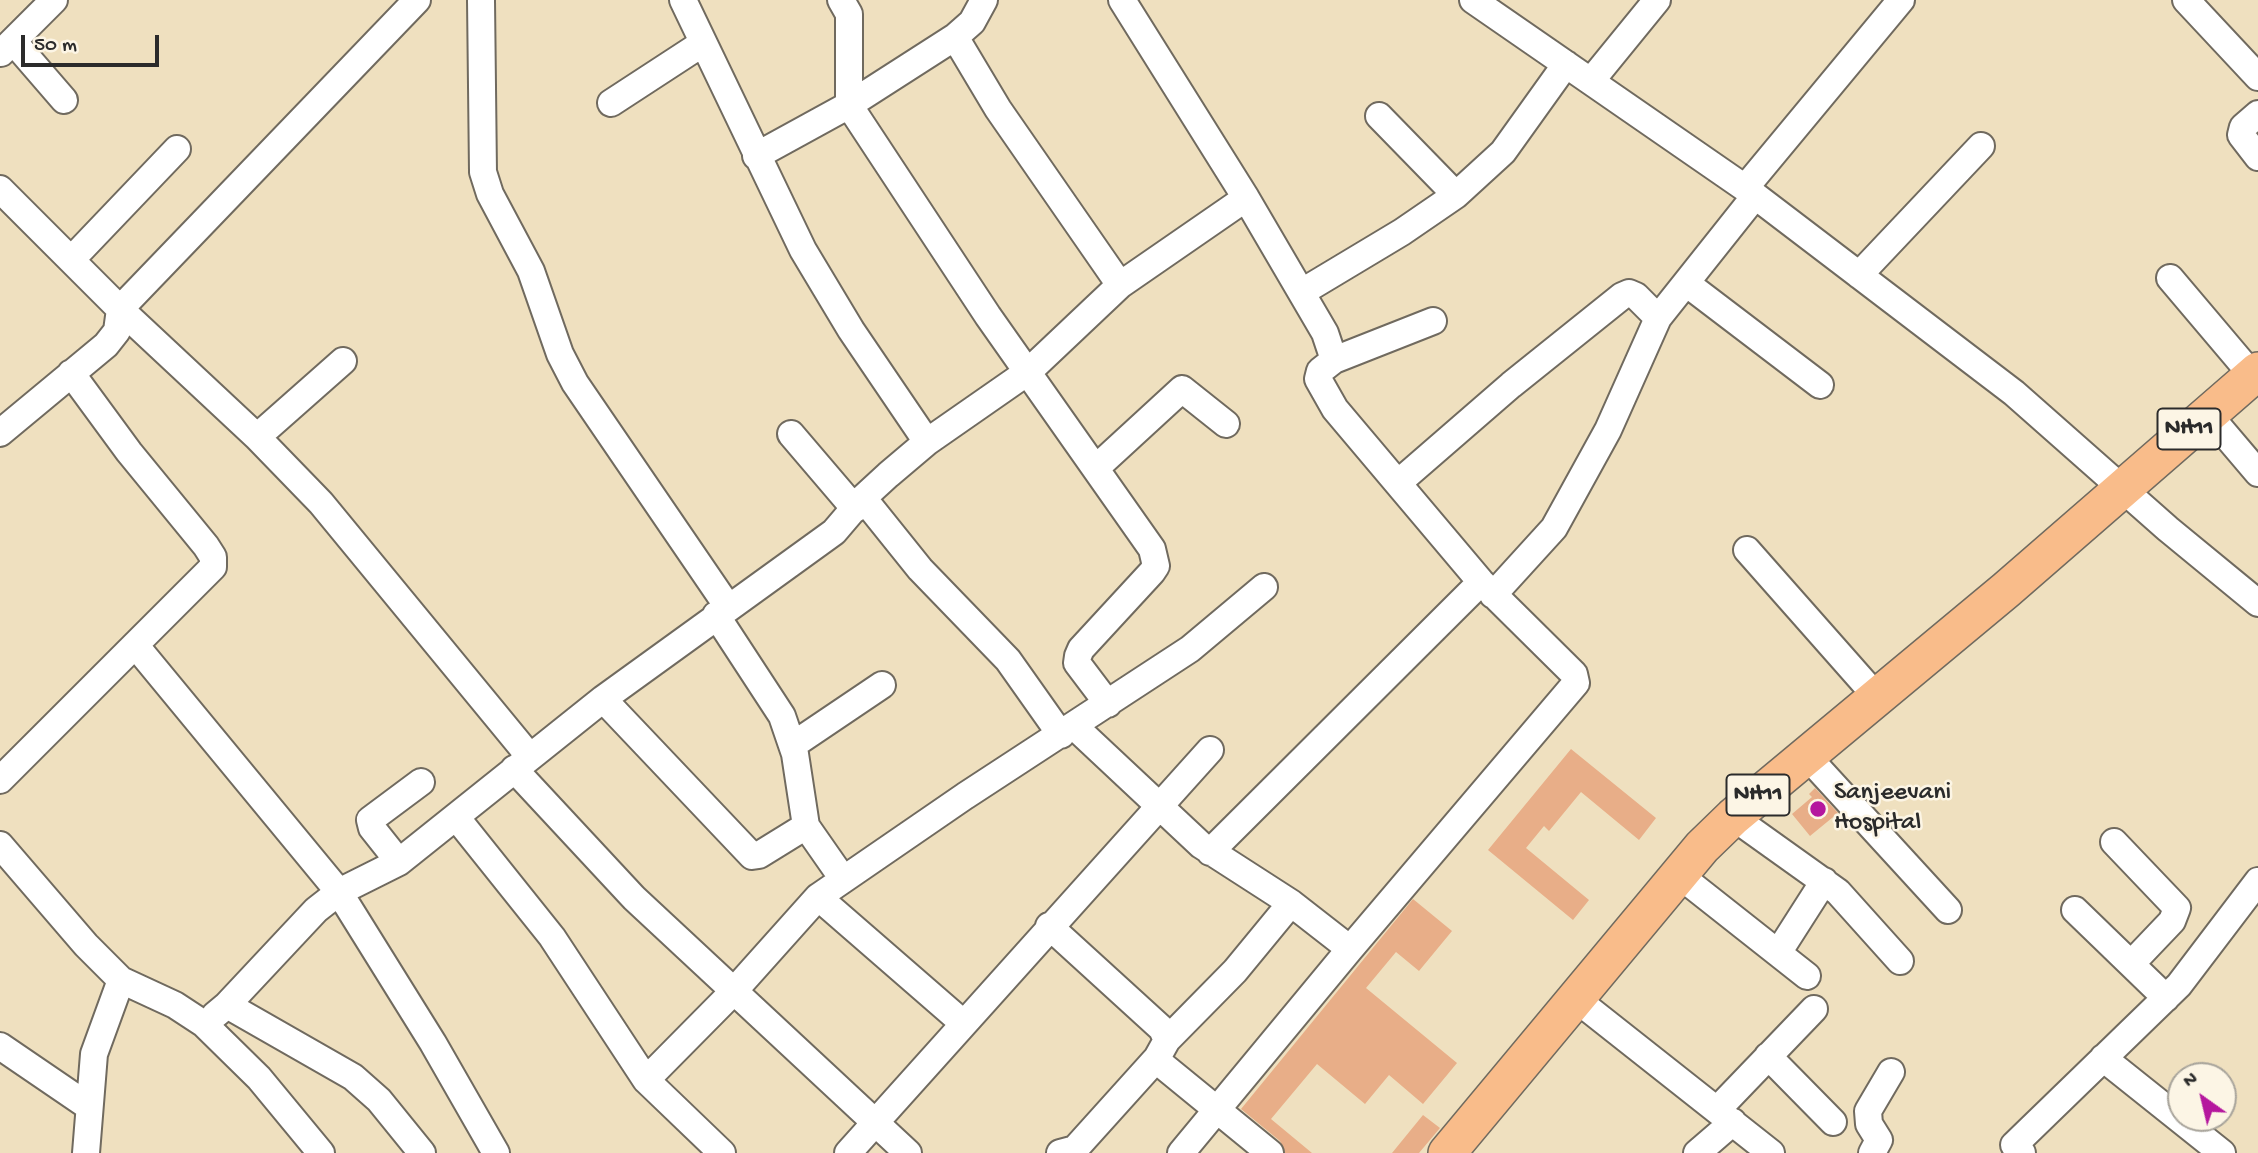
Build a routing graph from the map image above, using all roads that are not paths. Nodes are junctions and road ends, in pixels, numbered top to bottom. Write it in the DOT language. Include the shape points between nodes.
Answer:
graph roads {
  1 [pos="54,0"];
  2 [pos="417,0"];
  3 [pos="481,0"];
  4 [pos="683,0"];
  5 [pos="841,0"];
  6 [pos="984,0"];
  7 [pos="1122,0"];
  8 [pos="1657,0"];
  9 [pos="1902,0"];
  10 [pos="2186,0"];
  11 [pos="1475,1"];
  12 [pos="955,37"];
  13 [pos="703,43"];
  14 [pos="6,48"];
  15 [pos="1566,64"];
  16 [pos="2258,77"];
  17 [pos="1591,81"];
  18 [pos="64,100"];
  19 [pos="611,103"];
  20 [pos="849,105"];
  21 [pos="2258,114"];
  22 [pos="1379,116"];
  23 [pos="1982,146"];
  24 [pos="177,149"];
  25 [pos="756,156"];
  26 [pos="2258,157"];
  27 [pos="0,189"];
  28 [pos="1750,192"];
  29 [pos="1456,195"];
  30 [pos="1246,198"];
  31 [pos="71,260"];
  32 [pos="1858,275"];
  33 [pos="2170,278"];
  34 [pos="1686,283"];
  35 [pos="1120,285"];
  36 [pos="1301,292"];
  37 [pos="120,309"];
  38 [pos="1658,318"];
  39 [pos="1433,321"];
  40 [pos="1334,360"];
  41 [pos="343,361"];
  42 [pos="1029,371"];
  43 [pos="71,373"];
  44 [pos="2255,374"];
  45 [pos="1820,385"];
  46 [pos="2207,413"];
  47 [pos="5,421"];
  48 [pos="1226,424"];
  49 [pos="791,434"];
  50 [pos="257,437"];
  51 [pos="927,442"];
  52 [pos="1096,468"];
  53 [pos="2258,473"];
  54 [pos="1398,483"];
  55 [pos="2122,488"];
  56 [pos="859,504"];
  57 [pos="1746,550"];
  58 [pos="1264,587"];
  59 [pos="1487,589"];
  60 [pos="2258,603"];
  61 [pos="722,611"];
  62 [pos="136,646"];
  63 [pos="882,685"];
  64 [pos="1876,696"];
  65 [pos="603,699"];
  66 [pos="1108,704"];
  67 [pos="1068,731"];
  68 [pos="793,745"];
  69 [pos="1210,750"];
  70 [pos="1805,754"];
  71 [pos="522,763"];
  72 [pos="0,780"];
  73 [pos="421,782"];
  74 [pos="1159,804"];
  75 [pos="456,817"];
  76 [pos="1733,817"];
  77 [pos="806,826"];
  78 [pos="2114,842"];
  79 [pos="0,845"];
  80 [pos="1210,852"];
  81 [pos="399,862"];
  82 [pos="1679,875"];
  83 [pos="843,879"];
  84 [pos="1824,881"];
  85 [pos="2258,881"];
  86 [pos="339,892"];
  87 [pos="818,897"];
  88 [pos="1291,903"];
  89 [pos="1948,910"];
  90 [pos="2075,911"];
  91 [pos="1049,926"];
  92 [pos="1350,949"];
  93 [pos="1778,954"];
  94 [pos="1900,961"];
  95 [pos="2132,964"];
  96 [pos="1807,976"];
  97 [pos="121,980"];
  98 [pos="733,992"];
  99 [pos="2166,998"];
  100 [pos="1576,999"];
  101 [pos="227,1004"];
  102 [pos="1814,1009"];
  103 [pos="962,1023"];
  104 [pos="204,1024"];
  105 [pos="1162,1049"];
  106 [pos="2,1052"];
  107 [pos="1768,1056"];
  108 [pos="2103,1058"];
  109 [pos="1891,1072"];
  110 [pos="646,1080"];
  111 [pos="88,1106"];
  112 [pos="1219,1111"];
  113 [pos="1725,1116"];
  114 [pos="1833,1122"];
  115 [pos="874,1123"];
  116 [pos="93,1150"];
  117 [pos="489,1150"];
  118 [pos="2013,1150"];
  119 [pos="321,1153"];
  120 [pos="422,1153"];
  121 [pos="722,1153"];
  122 [pos="848,1153"];
  123 [pos="908,1153"];
  124 [pos="1060,1153"];
  125 [pos="1181,1153"];
  126 [pos="1270,1153"];
  127 [pos="1447,1153"];
  128 [pos="1697,1153"];
  129 [pos="1771,1153"];
  130 [pos="1872,1153"];
  131 [pos="2222,1153"];
  1 -- 14 [label="street"];
  2 -- 37 [label="street"];
  3 -- 61 [label="street" via="483,173 490,194 531,271 575,383"];
  4 -- 13 [label="street"];
  5 -- 20 [label="street" via="849,14"];
  6 -- 12 [label="street" via="972,22"];
  7 -- 30 [label="street"];
  8 -- 17 [label="street"];
  9 -- 28 [label="street"];
  10 -- 16 [label="street"];
  11 -- 15 [label="street"];
  12 -- 20 [label="street"];
  12 -- 35 [label="street" via="998,109"];
  13 -- 19 [label="street"];
  13 -- 25 [label="street"];
  14 -- 18 [label="street"];
  15 -- 17 [label="street"];
  15 -- 29 [label="street" via="1503,152"];
  17 -- 28 [label="street"];
  20 -- 25 [label="street"];
  20 -- 42 [label="street"];
  21 -- 26 [label="street" via="2241,135"];
  22 -- 29 [label="street"];
  23 -- 32 [label="street"];
  24 -- 31 [label="street"];
  25 -- 51 [label="street" via="803,250"];
  27 -- 31 [label="street"];
  28 -- 32 [label="street"];
  28 -- 34 [label="street"];
  29 -- 36 [label="street"];
  30 -- 35 [label="street"];
  30 -- 36 [label="street"];
  31 -- 37 [label="street"];
  32 -- 55 [label="street" via="2014,393"];
  33 -- 44 [label="street"];
  34 -- 38 [label="street"];
  34 -- 45 [label="street"];
  35 -- 42 [label="street"];
  36 -- 40 [label="street" via="1325,332"];
  37 -- 43 [label="street" via="117,331"];
  37 -- 50 [label="street"];
  38 -- 54 [label="street" via="1636,296 1622,296"];
  38 -- 59 [label="street" via="1608,430 1554,528"];
  39 -- 40 [label="street"];
  40 -- 54 [label="street" via="1320,371 1320,387"];
  41 -- 50 [label="street"];
  42 -- 51 [label="street"];
  42 -- 52 [label="street"];
  43 -- 47 [label="street"];
  43 -- 62 [label="street" via="128,453 213,557 213,567 205,578"];
  44 -- 46 [label="highway, NH11"];
  46 -- 53 [label="street"];
  46 -- 55 [label="highway, NH11"];
  48 -- 52 [label="street" via="1182,389"];
  49 -- 56 [label="street"];
  50 -- 71 [label="street" via="321,503"];
  51 -- 56 [label="street"];
  52 -- 66 [label="street" via="1156,558 1152,572 1078,656 1077,663"];
  54 -- 59 [label="street"];
  55 -- 60 [label="street"];
  55 -- 64 [label="highway, NH11"];
  56 -- 61 [label="street" via="834,532 779,575"];
  56 -- 67 [label="street" via="1008,660"];
  57 -- 64 [label="street"];
  58 -- 66 [label="street" via="1191,649"];
  59 -- 80 [label="street"];
  59 -- 92 [label="street" via="1574,674 1576,683"];
  61 -- 65 [label="street"];
  61 -- 68 [label="street" via="782,716"];
  62 -- 72 [label="street"];
  62 -- 86 [label="street"];
  63 -- 68 [label="street"];
  64 -- 70 [label="highway, NH11"];
  65 -- 71 [label="street"];
  65 -- 77 [label="street" via="752,856"];
  66 -- 67 [label="street"];
  67 -- 74 [label="street"];
  67 -- 83 [label="street"];
  68 -- 77 [label="street"];
  69 -- 74 [label="street"];
  70 -- 76 [label="highway, NH11"];
  70 -- 89 [label="street"];
  71 -- 75 [label="street"];
  71 -- 98 [label="street" via="634,898"];
  73 -- 81 [label="street" via="370,820"];
  74 -- 80 [label="street"];
  74 -- 91 [label="street"];
  75 -- 81 [label="street"];
  75 -- 110 [label="street" via="552,937"];
  76 -- 82 [label="highway, NH11"];
  76 -- 84 [label="street"];
  77 -- 83 [label="street"];
  78 -- 95 [label="street" via="2177,908 2172,921"];
  79 -- 97 [label="street"];
  80 -- 88 [label="street"];
  81 -- 86 [label="street"];
  82 -- 93 [label="street"];
  82 -- 100 [label="highway, NH11"];
  83 -- 87 [label="street"];
  84 -- 93 [label="street"];
  84 -- 94 [label="street"];
  85 -- 99 [label="street"];
  86 -- 101 [label="street" via="279,946"];
  86 -- 117 [label="street" via="433,1043"];
  87 -- 98 [label="street"];
  87 -- 103 [label="street"];
  88 -- 92 [label="street"];
  88 -- 105 [label="street"];
  90 -- 95 [label="street"];
  91 -- 103 [label="street"];
  91 -- 105 [label="street" via="1162,1029"];
  92 -- 112 [label="street"];
  93 -- 96 [label="street"];
  95 -- 99 [label="street"];
  97 -- 104 [label="street" via="176,1005"];
  97 -- 111 [label="street" via="94,1054"];
  98 -- 110 [label="street"];
  98 -- 115 [label="street"];
  99 -- 108 [label="street"];
  100 -- 113 [label="street"];
  100 -- 127 [label="highway, NH11"];
  101 -- 104 [label="street"];
  101 -- 120 [label="street" via="354,1077"];
  102 -- 107 [label="street"];
  103 -- 115 [label="street"];
  104 -- 119 [label="street" via="259,1078"];
  105 -- 112 [label="street"];
  105 -- 124 [label="street" via="1074,1149"];
  106 -- 111 [label="street"];
  107 -- 113 [label="street"];
  107 -- 114 [label="street"];
  108 -- 118 [label="street"];
  108 -- 131 [label="street"];
  109 -- 130 [label="street" via="1868,1111 1869,1124 1879,1140"];
  110 -- 121 [label="street"];
  111 -- 116 [label="street"];
  112 -- 125 [label="street"];
  112 -- 126 [label="street"];
  113 -- 128 [label="street"];
  113 -- 129 [label="street"];
  115 -- 122 [label="street"];
  115 -- 123 [label="street"];
}
